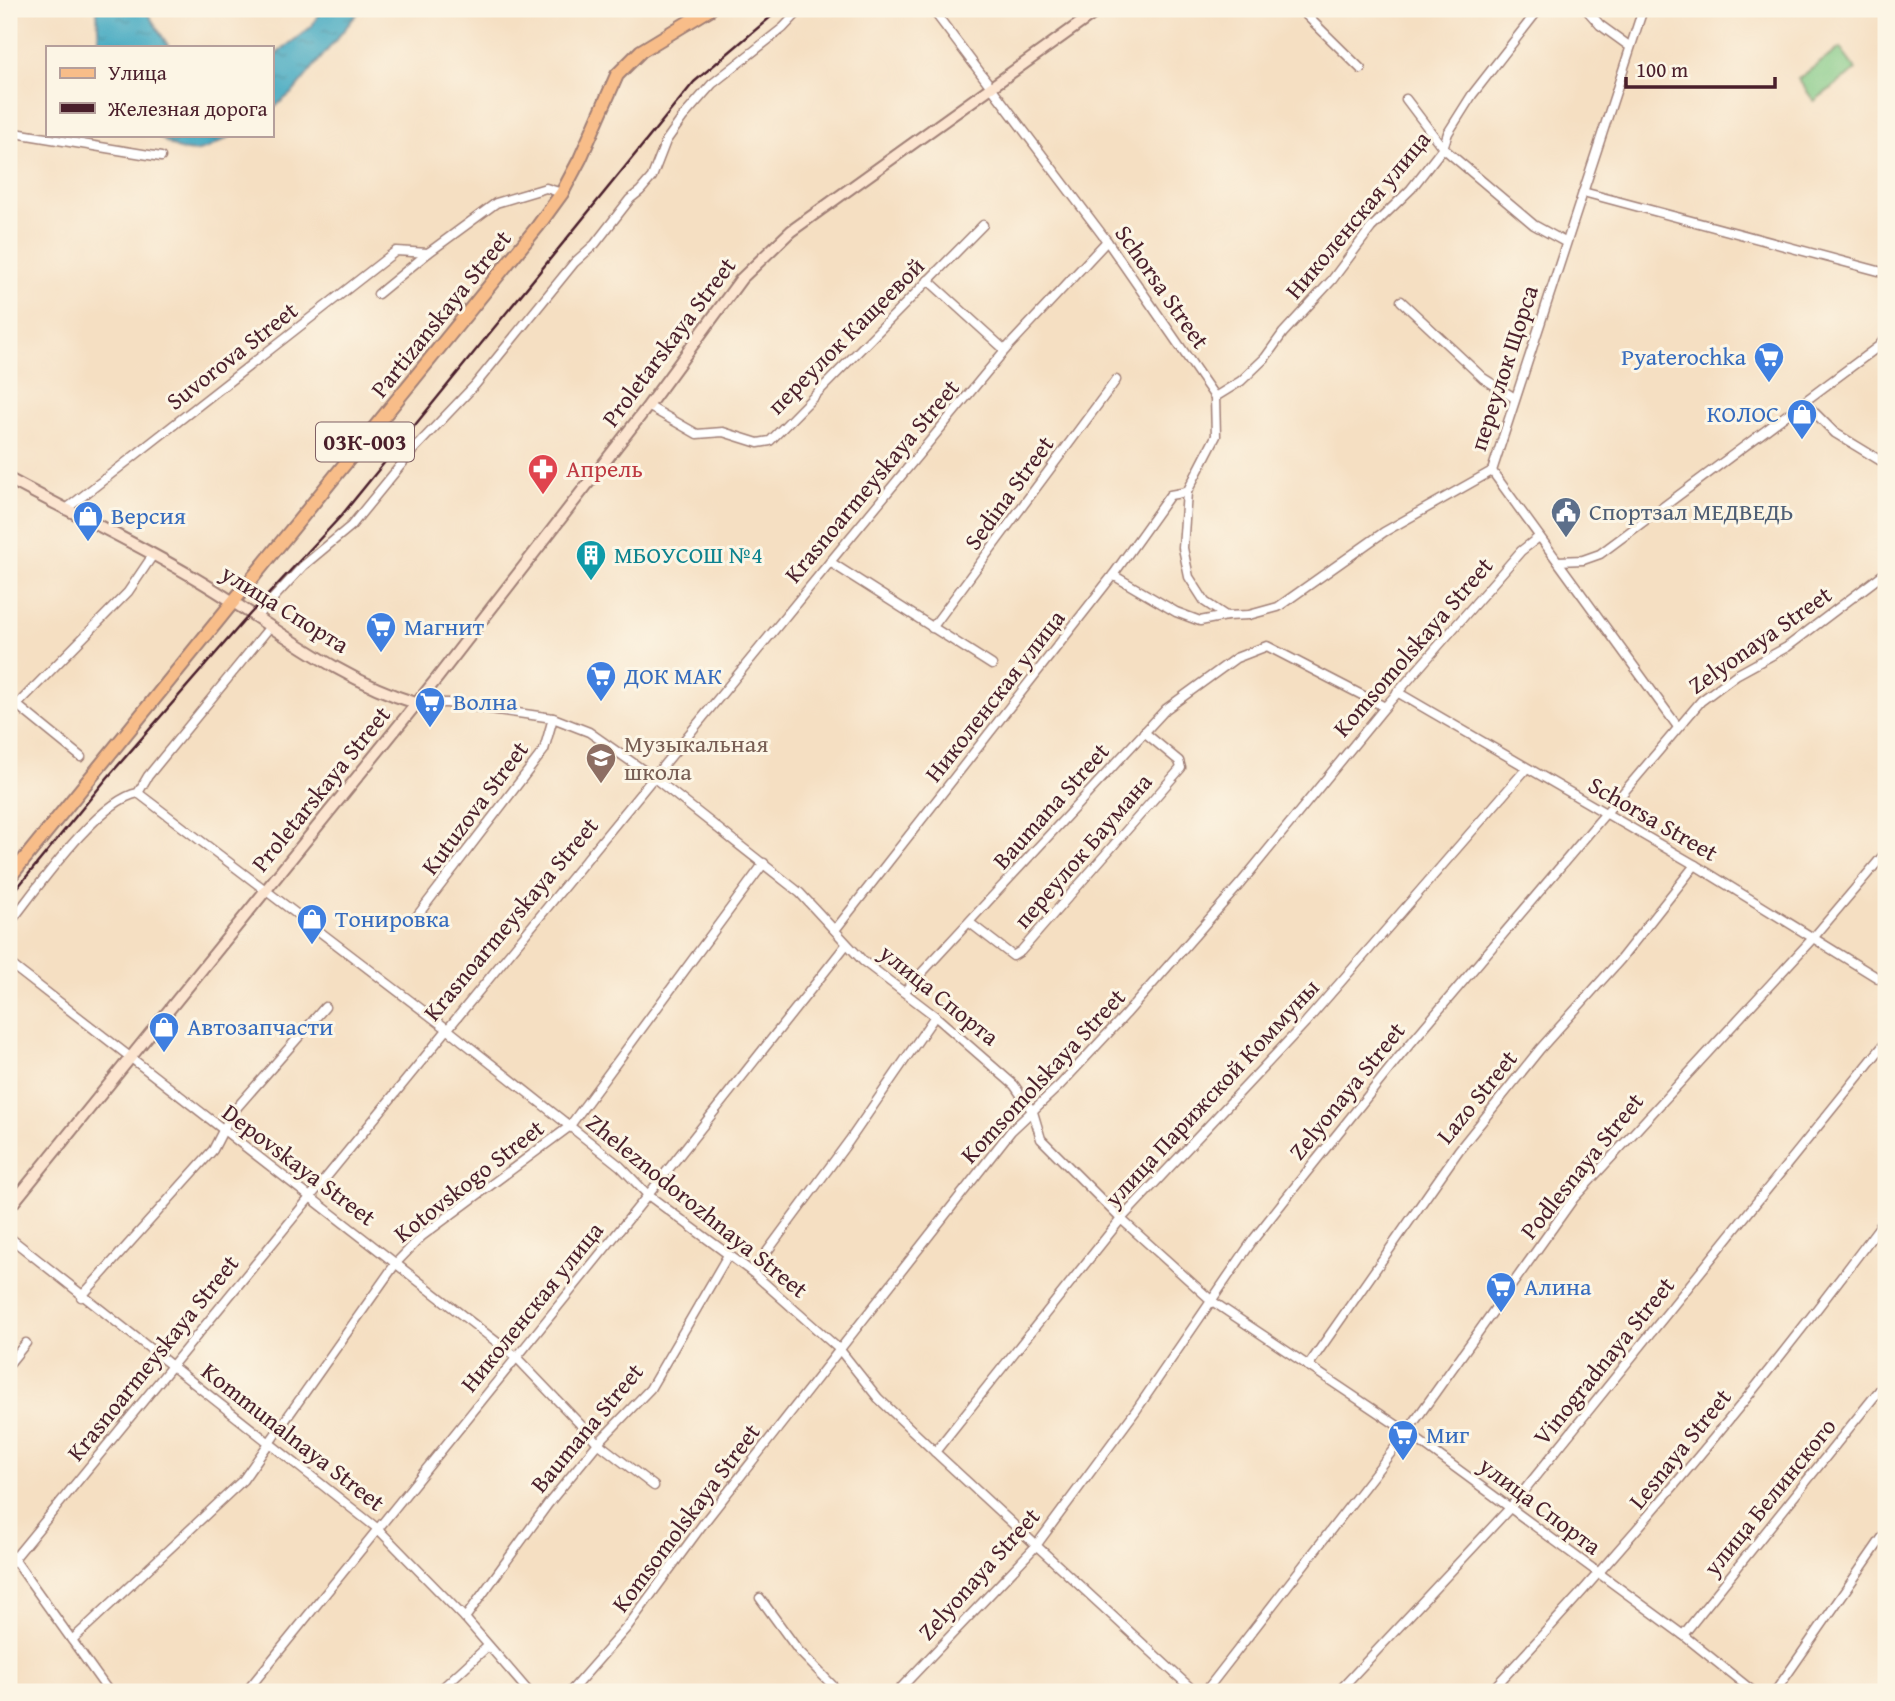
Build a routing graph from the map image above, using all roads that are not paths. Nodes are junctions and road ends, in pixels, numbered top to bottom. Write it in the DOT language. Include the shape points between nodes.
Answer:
graph roads {
  1 [pos="710,9"];
  2 [pos="800,9"];
  3 [pos="926,9"];
  4 [pos="1100,9"];
  5 [pos="1300,9"];
  6 [pos="1539,9"];
  7 [pos="1586,9"];
  8 [pos="1643,9"];
  9 [pos="1629,46"];
  10 [pos="1361,69"];
  11 [pos="993,86"];
  12 [pos="1406,99"];
  13 [pos="9,132"];
  14 [pos="1443,148"];
  15 [pos="161,157"];
  16 [pos="1583,192"];
  17 [pos="562,193"];
  18 [pos="983,225"];
  19 [pos="1107,240"];
  20 [pos="1565,242"];
  21 [pos="428,253"];
  22 [pos="1886,273"];
  23 [pos="928,280"];
  24 [pos="378,294"];
  25 [pos="1401,301"];
  26 [pos="1886,337"];
  27 [pos="1005,350"];
  28 [pos="1116,380"];
  29 [pos="1215,397"];
  30 [pos="1513,397"];
  31 [pos="1805,403"];
  32 [pos="648,406"];
  33 [pos="1886,464"];
  34 [pos="1492,471"];
  35 [pos="9,479"];
  36 [pos="1187,492"];
  37 [pos="65,510"];
  38 [pos="1539,537"];
  39 [pos="153,555"];
  40 [pos="1558,561"];
  41 [pos="830,562"];
  42 [pos="1886,572"];
  43 [pos="1113,575"];
  44 [pos="234,603"];
  45 [pos="1226,616"];
  46 [pos="256,618"];
  47 [pos="269,628"];
  48 [pos="932,628"];
  49 [pos="992,665"];
  50 [pos="1397,692"];
  51 [pos="416,703"];
  52 [pos="16,705"];
  53 [pos="1385,707"];
  54 [pos="9,713"];
  55 [pos="553,718"];
  56 [pos="1678,727"];
  57 [pos="1144,732"];
  58 [pos="81,757"];
  59 [pos="1526,769"];
  60 [pos="653,777"];
  61 [pos="138,793"];
  62 [pos="1605,813"];
  63 [pos="1886,852"];
  64 [pos="764,863"];
  65 [pos="1695,865"];
  66 [pos="9,878"];
  67 [pos="267,889"];
  68 [pos="417,916"];
  69 [pos="970,923"];
  70 [pos="9,924"];
  71 [pos="835,930"];
  72 [pos="1814,937"];
  73 [pos="846,945"];
  74 [pos="9,963"];
  75 [pos="1886,983"];
  76 [pos="905,992"];
  77 [pos="325,1007"];
  78 [pos="935,1016"];
  79 [pos="446,1028"];
  80 [pos="1886,1042"];
  81 [pos="130,1059"];
  82 [pos="1032,1112"];
  83 [pos="569,1127"];
  84 [pos="223,1132"];
  85 [pos="648,1195"];
  86 [pos="309,1198"];
  87 [pos="9,1208"];
  88 [pos="1886,1218"];
  89 [pos="1121,1219"];
  90 [pos="9,1237"];
  91 [pos="728,1255"];
  92 [pos="396,1263"];
  93 [pos="752,1272"];
  94 [pos="81,1297"];
  95 [pos="1212,1301"];
  96 [pos="26,1343"];
  97 [pos="840,1350"];
  98 [pos="516,1357"];
  99 [pos="9,1364"];
  100 [pos="171,1365"];
  101 [pos="1308,1366"];
  102 [pos="1886,1382"];
  103 [pos="1407,1432"];
  104 [pos="598,1443"];
  105 [pos="270,1444"];
  106 [pos="935,1452"];
  107 [pos="654,1486"];
  108 [pos="1509,1509"];
  109 [pos="378,1529"];
  110 [pos="1886,1532"];
  111 [pos="1035,1547"];
  112 [pos="11,1559"];
  113 [pos="1599,1576"];
  114 [pos="760,1598"];
  115 [pos="465,1618"];
  116 [pos="1683,1635"];
  117 [pos="72,1640"];
  118 [pos="488,1646"];
  119 [pos="109,1692"];
  120 [pos="246,1692"];
  121 [pos="438,1692"];
  122 [pos="529,1692"];
  123 [pos="570,1692"];
  124 [pos="839,1692"];
  125 [pos="897,1692"];
  126 [pos="1195,1692"];
  127 [pos="1205,1692"];
  128 [pos="1338,1692"];
  129 [pos="1490,1692"];
  130 [pos="1754,1692"];
  131 [pos="1775,1692"];
  1 -- 17 [label="main road, Partizanskaya Street / 03К-003" via="641,51 617,75"];
  2 -- 46 [label="street" via="705,92 666,141 652,177 574,263 475,385 414,449 351,526 303,566"];
  3 -- 11 [label="street, Schorsa Street" via="936,14"];
  4 -- 11 [label="street, Proletarskaya Street"];
  5 -- 10 [label="street"];
  6 -- 14 [label="street, Николенская улица" via="1472,94"];
  7 -- 9 [label="street"];
  8 -- 9 [label="street, переулок Щорса"];
  9 -- 16 [label="street, переулок Щорса"];
  11 -- 19 [label="street, Schorsa Street"];
  11 -- 32 [label="street, Proletarskaya Street" via="762,256"];
  12 -- 14 [label="street"];
  13 -- 15 [label="street"];
  14 -- 20 [label="street" via="1534,225"];
  14 -- 29 [label="street, Николенская улица" via="1265,358"];
  16 -- 20 [label="street, переулок Щорса"];
  16 -- 22 [label="street"];
  17 -- 21 [label="street" via="546,188 496,203"];
  17 -- 44 [label="main road, Partizanskaya Street / 03К-003"];
  18 -- 23 [label="street, переулок Кащеевой"];
  19 -- 27 [label="street, Krasnoarmeyskaya Street"];
  19 -- 29 [label="street, Schorsa Street"];
  20 -- 30 [label="street, переулок Щорса"];
  21 -- 24 [label="street"];
  21 -- 37 [label="street, Suvorova Street" via="396,251"];
  23 -- 27 [label="street"];
  23 -- 32 [label="street, переулок Кащеевой" via="770,441 758,443 723,432 697,434"];
  25 -- 30 [label="street" via="1483,379"];
  26 -- 31 [label="street"];
  27 -- 41 [label="street, Krasnoarmeyskaya Street"];
  28 -- 48 [label="street, Sedina Street"];
  29 -- 36 [label="street" via="1216,436"];
  30 -- 34 [label="street, переулок Щорса"];
  31 -- 33 [label="street" via="1854,448"];
  31 -- 40 [label="street" via="1600,554"];
  32 -- 51 [label="street, Proletarskaya Street"];
  34 -- 38 [label="street"];
  34 -- 45 [label="street, переулок Щорса" via="1384,532 1278,607"];
  35 -- 37 [label="street, улица Спорта"];
  36 -- 43 [label="street, Николенская улица" via="1170,495"];
  36 -- 45 [label="street" via="1183,548 1189,577 1205,602"];
  37 -- 39 [label="street, улица Спорта"];
  38 -- 40 [label="street"];
  38 -- 50 [label="street, Komsomolskaya Street" via="1521,551"];
  39 -- 44 [label="street, улица Спорта"];
  39 -- 52 [label="street" via="128,592"];
  40 -- 56 [label="street"];
  41 -- 48 [label="street"];
  41 -- 60 [label="street, Krasnoarmeyskaya Street"];
  42 -- 56 [label="street, Zelyonaya Street" via="1787,647 1701,701"];
  43 -- 45 [label="street" via="1200,621"];
  43 -- 71 [label="street, Николенская улица"];
  44 -- 46 [label="street, улица Спорта"];
  44 -- 66 [label="main road, Partizanskaya Street / 03К-003"];
  46 -- 47 [label="street, улица Спорта"];
  47 -- 51 [label="street, улица Спорта" via="388,695"];
  47 -- 61 [label="street"];
  48 -- 49 [label="street"];
  50 -- 53 [label="street, Komsomolskaya Street"];
  50 -- 59 [label="street, Schorsa Street"];
  51 -- 55 [label="street, улица Спорта"];
  51 -- 67 [label="street, Proletarskaya Street"];
  52 -- 54 [label="street"];
  52 -- 58 [label="street"];
  53 -- 57 [label="street, Baumana Street" via="1267,646 1236,658 1166,709"];
  53 -- 82 [label="street, Komsomolskaya Street" via="1240,884"];
  55 -- 60 [label="street, улица Спорта" via="589,732"];
  55 -- 68 [label="street, Kutuzova Street" via="544,750"];
  56 -- 62 [label="street, Zelyonaya Street"];
  57 -- 69 [label="street, Baumana Street"];
  57 -- 69 [label="street, переулок Баумана" via="1179,761 1181,768 1021,951 1013,956"];
  59 -- 62 [label="street, Schorsa Street"];
  59 -- 89 [label="street, улица Парижской Коммуны" via="1305,1023"];
  60 -- 64 [label="street, улица Спорта"];
  60 -- 79 [label="street, Krasnoarmeyskaya Street"];
  61 -- 67 [label="street, Zheleznodorozhnaya Street"];
  61 -- 70 [label="street" via="125,795 103,810"];
  62 -- 65 [label="street, Schorsa Street"];
  62 -- 95 [label="street, Zelyonaya Street" via="1383,1077 1253,1241"];
  63 -- 72 [label="street, Podlesnaya Street"];
  64 -- 71 [label="street, улица Спорта"];
  64 -- 83 [label="street, Kotovskogo Street"];
  65 -- 72 [label="street, Schorsa Street"];
  65 -- 101 [label="street, Lazo Street" via="1459,1150"];
  67 -- 79 [label="street, Zheleznodorozhnaya Street"];
  67 -- 81 [label="street, Proletarskaya Street"];
  69 -- 76 [label="street, Baumana Street"];
  71 -- 73 [label="street, улица Спорта"];
  72 -- 75 [label="street, Schorsa Street"];
  72 -- 103 [label="street, Podlesnaya Street" via="1574,1198"];
  73 -- 76 [label="street, улица Спорта"];
  73 -- 85 [label="street, Николенская улица"];
  74 -- 81 [label="street, Depovskaya Street"];
  76 -- 78 [label="street, улица Спорта"];
  77 -- 84 [label="street" via="232,1113"];
  78 -- 82 [label="street, улица Спорта" via="1014,1085"];
  78 -- 93 [label="street"];
  79 -- 83 [label="street, Zheleznodorozhnaya Street"];
  79 -- 86 [label="street, Krasnoarmeyskaya Street"];
  80 -- 108 [label="street, Vinogradnaya Street"];
  81 -- 84 [label="street, Depovskaya Street"];
  81 -- 87 [label="street, Proletarskaya Street"];
  82 -- 89 [label="street, улица Спорта" via="1041,1139"];
  82 -- 97 [label="street, Komsomolskaya Street" via="1012,1131"];
  83 -- 85 [label="street, Zheleznodorozhnaya Street" via="620,1166"];
  83 -- 92 [label="street, Kotovskogo Street" via="422,1236"];
  84 -- 86 [label="street, Depovskaya Street"];
  84 -- 94 [label="street" via="214,1150"];
  85 -- 91 [label="street, Zheleznodorozhnaya Street"];
  85 -- 98 [label="street, Николенская улица"];
  86 -- 92 [label="street, Depovskaya Street"];
  86 -- 100 [label="street, Krasnoarmeyskaya Street"];
  88 -- 113 [label="street, Lesnaya Street" via="1808,1323"];
  89 -- 95 [label="street, улица Спорта"];
  89 -- 106 [label="street, улица Парижской Коммуны"];
  90 -- 94 [label="street, Kommunalnaya Street"];
  91 -- 93 [label="street, Zheleznodorozhnaya Street"];
  91 -- 104 [label="street, Baumana Street" via="650,1389"];
  92 -- 98 [label="street, Depovskaya Street"];
  92 -- 105 [label="street, Kotovskogo Street"];
  93 -- 97 [label="street, Zheleznodorozhnaya Street"];
  94 -- 100 [label="street, Kommunalnaya Street"];
  95 -- 101 [label="street, улица Спорта"];
  95 -- 111 [label="street, Zelyonaya Street"];
  96 -- 99 [label="street"];
  97 -- 106 [label="street, Zheleznodorozhnaya Street" via="878,1398"];
  97 -- 123 [label="street, Komsomolskaya Street" via="628,1626"];
  98 -- 104 [label="street, Depovskaya Street"];
  98 -- 109 [label="street, Николенская улица"];
  100 -- 105 [label="street, Kommunalnaya Street"];
  100 -- 112 [label="street, Krasnoarmeyskaya Street"];
  101 -- 103 [label="street, улица Спорта"];
  102 -- 116 [label="street, улица Белинского"];
  103 -- 108 [label="street, улица Спорта"];
  103 -- 127 [label="street, Podlesnaya Street"];
  104 -- 107 [label="street, Depovskaya Street"];
  104 -- 115 [label="street, Baumana Street"];
  105 -- 109 [label="street, Kommunalnaya Street"];
  105 -- 117 [label="street, Kotovskogo Street" via="243,1480"];
  106 -- 111 [label="street, Zheleznodorozhnaya Street"];
  108 -- 113 [label="street, улица Спорта"];
  108 -- 128 [label="street, Vinogradnaya Street"];
  109 -- 115 [label="street, Kommunalnaya Street"];
  109 -- 120 [label="street, Николенская улица"];
  110 -- 131 [label="street"];
  111 -- 125 [label="street, Zelyonaya Street"];
  111 -- 126 [label="street, Zheleznodorozhnaya Street"];
  112 -- 117 [label="street"];
  113 -- 116 [label="street, улица Спорта"];
  113 -- 129 [label="street, Lesnaya Street"];
  114 -- 124 [label="street" via="798,1650"];
  115 -- 118 [label="street, Kommunalnaya Street"];
  116 -- 130 [label="street, улица Спорта"];
  117 -- 119 [label="street"];
  118 -- 121 [label="street"];
  118 -- 122 [label="street, Kommunalnaya Street"];
}
